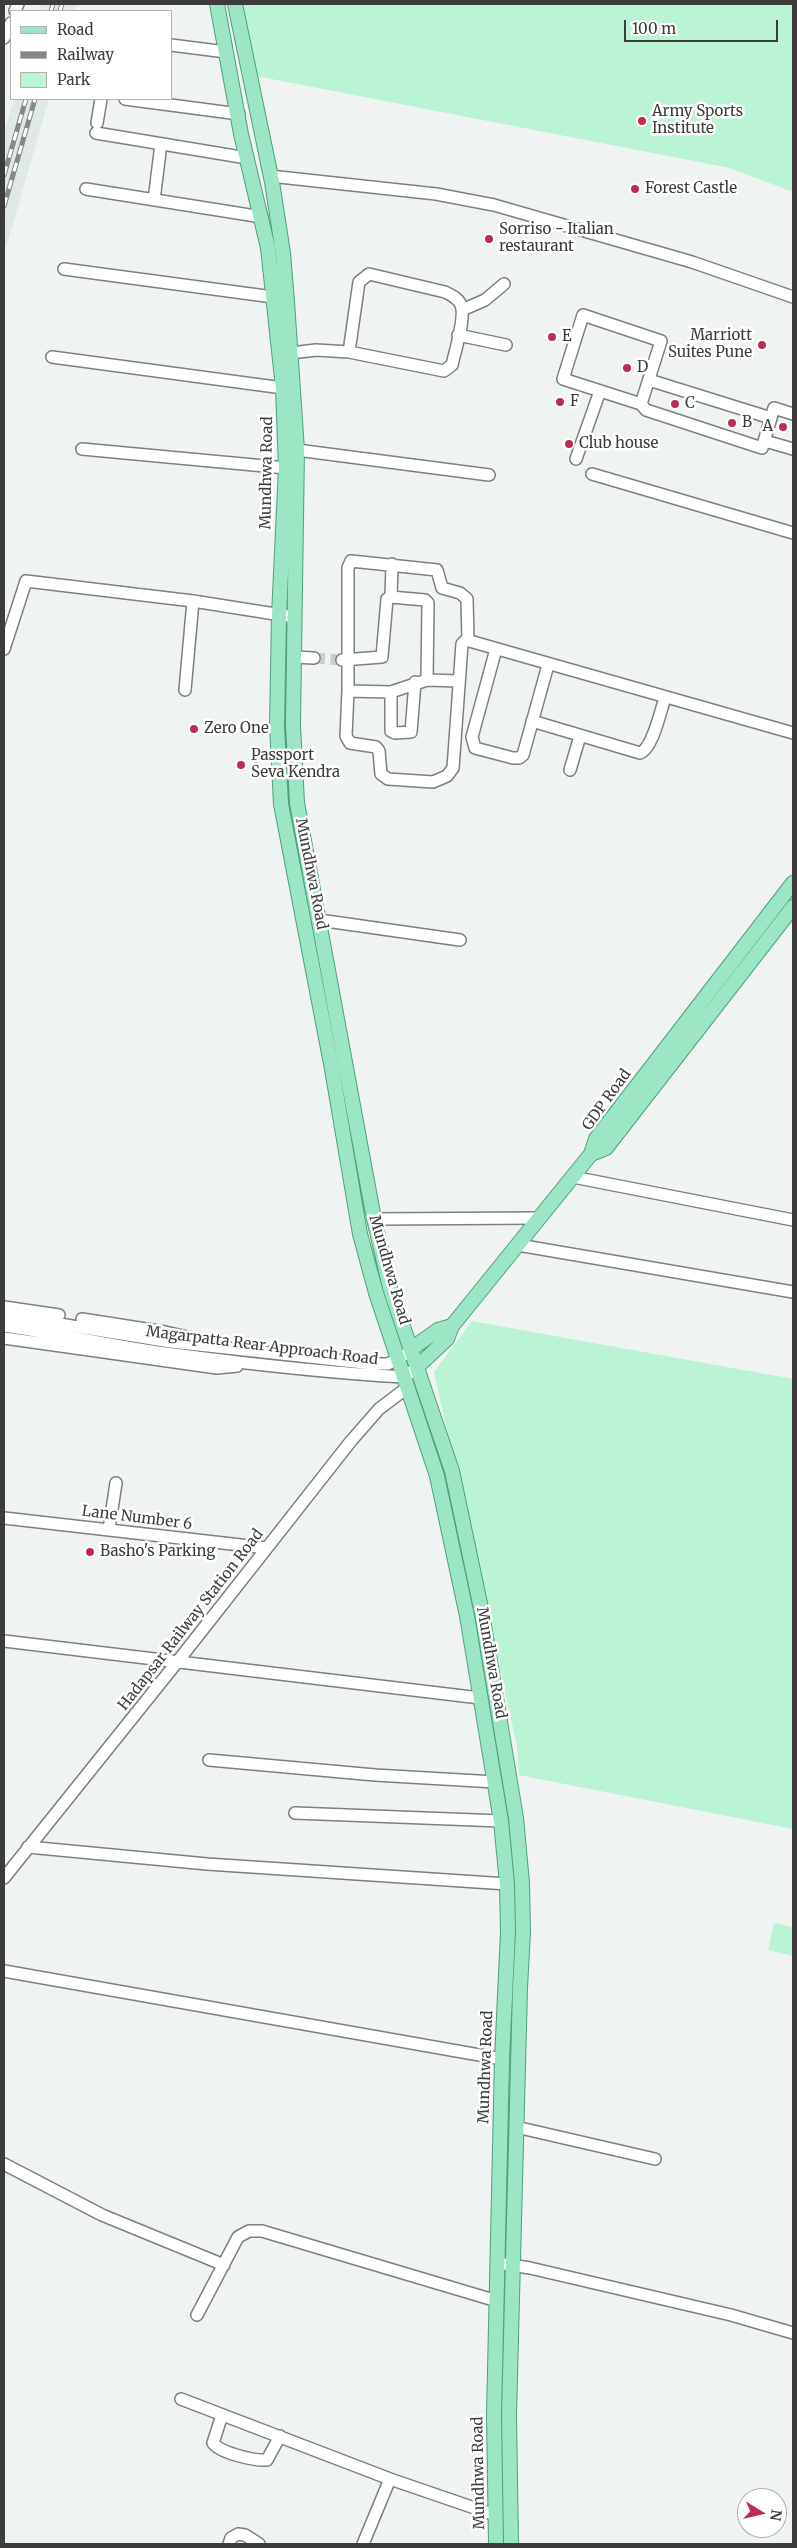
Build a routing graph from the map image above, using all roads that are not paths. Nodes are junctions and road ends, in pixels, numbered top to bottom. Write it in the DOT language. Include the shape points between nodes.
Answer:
graph roads {
  1 [pos="219,4"];
  2 [pos="226,4"];
  3 [pos="235,4"];
  4 [pos="10,25"];
  5 [pos="4,38"];
  6 [pos="172,45"];
  7 [pos="226,52"];
  8 [pos="101,100"];
  9 [pos="136,100"];
  10 [pos="243,109"];
  11 [pos="161,144"];
  12 [pos="266,154"];
  13 [pos="248,164"];
  14 [pos="270,176"];
  15 [pos="86,189"];
  16 [pos="154,200"];
  17 [pos="262,217"];
  18 [pos="64,269"];
  19 [pos="504,284"];
  20 [pos="273,297"];
  21 [pos="793,297"];
  22 [pos="462,310"];
  23 [pos="458,335"];
  24 [pos="506,345"];
  25 [pos="349,352"];
  26 [pos="290,353"];
  27 [pos="52,357"];
  28 [pos="649,380"];
  29 [pos="283,388"];
  30 [pos="600,391"];
  31 [pos="641,404"];
  32 [pos="793,414"];
  33 [pos="771,418"];
  34 [pos="764,441"];
  35 [pos="82,448"];
  36 [pos="793,449"];
  37 [pos="297,450"];
  38 [pos="576,459"];
  39 [pos="286,468"];
  40 [pos="592,474"];
  41 [pos="489,475"];
  42 [pos="793,533"];
  43 [pos="392,564"];
  44 [pos="391,597"];
  45 [pos="193,600"];
  46 [pos="279,615"];
  47 [pos="294,617"];
  48 [pos="468,640"];
  49 [pos="4,649"];
  50 [pos="496,649"];
  51 [pos="294,657"];
  52 [pos="314,658"];
  53 [pos="345,660"];
  54 [pos="548,665"];
  55 [pos="427,680"];
  56 [pos="458,681"];
  57 [pos="415,682"];
  58 [pos="185,690"];
  59 [pos="348,691"];
  60 [pos="391,692"];
  61 [pos="665,698"];
  62 [pos="532,721"];
  63 [pos="793,733"];
  64 [pos="580,736"];
  65 [pos="570,770"];
  66 [pos="297,803"];
  67 [pos="282,804"];
  68 [pos="793,883"];
  69 [pos="793,906"];
  70 [pos="319,920"];
  71 [pos="460,940"];
  72 [pos="355,1124"];
  73 [pos="340,1128"];
  74 [pos="591,1154"];
  75 [pos="573,1178"];
  76 [pos="540,1218"];
  77 [pos="374,1220"];
  78 [pos="793,1220"];
  79 [pos="518,1245"];
  80 [pos="793,1292"];
  81 [pos="4,1307"];
  82 [pos="4,1315"];
  83 [pos="4,1326"];
  84 [pos="452,1326"];
  85 [pos="4,1338"];
  86 [pos="222,1347"];
  87 [pos="172,1348"];
  88 [pos="412,1349"];
  89 [pos="398,1358"];
  90 [pos="251,1363"];
  91 [pos="418,1367"];
  92 [pos="406,1382"];
  93 [pos="116,1483"];
  94 [pos="4,1518"];
  95 [pos="109,1529"];
  96 [pos="267,1548"];
  97 [pos="4,1641"];
  98 [pos="178,1662"];
  99 [pos="480,1698"];
  100 [pos="209,1760"];
  101 [pos="495,1782"];
  102 [pos="514,1807"];
  103 [pos="295,1813"];
  104 [pos="500,1816"];
  105 [pos="28,1847"];
  106 [pos="4,1878"];
  107 [pos="507,1884"];
  108 [pos="4,1971"];
  109 [pos="502,2059"];
  110 [pos="516,2126"];
  111 [pos="655,2159"];
  112 [pos="4,2164"];
  113 [pos="498,2263"];
  114 [pos="224,2265"];
  115 [pos="513,2265"];
  116 [pos="497,2301"];
  117 [pos="197,2315"];
  118 [pos="793,2334"];
  119 [pos="180,2399"];
  120 [pos="222,2414"];
  121 [pos="280,2436"];
  122 [pos="390,2479"];
  123 [pos="495,2515"];
  124 [pos="229,2544"];
  125 [pos="259,2544"];
  126 [pos="363,2544"];
  127 [pos="496,2544"];
  128 [pos="511,2544"];
  1 -- 7 [label="main road"];
  1 -- 10 [label="main road"];
  2 -- 10 [label="main road"];
  3 -- 12 [label="main road, Mundhwa Road"];
  4 -- 5 [label="street"];
  6 -- 7 [label="street"];
  7 -- 10 [label="main road"];
  8 -- 11 [label="street" via="97,128"];
  9 -- 10 [label="street"];
  10 -- 12 [label="main road" via="260,149"];
  10 -- 13 [label="main road, Mundhwa Road" via="252,160"];
  11 -- 13 [label="street"];
  11 -- 16 [label="street"];
  12 -- 14 [label="main road, Mundhwa Road"];
  13 -- 17 [label="main road, Mundhwa Road"];
  14 -- 21 [label="street" via="436,194 494,205 692,262"];
  14 -- 26 [label="main road, Mundhwa Road" via="283,253"];
  15 -- 16 [label="street"];
  16 -- 17 [label="street"];
  17 -- 20 [label="main road, Mundhwa Road"];
  18 -- 20 [label="street"];
  19 -- 22 [label="street" via="485,300"];
  20 -- 29 [label="main road, Mundhwa Road"];
  22 -- 23 [label="street"];
  22 -- 25 [label="street" via="455,297 445,292 369,274 359,282"];
  23 -- 24 [label="street"];
  23 -- 25 [label="street" via="452,365 444,371"];
  25 -- 26 [label="street" via="316,350"];
  26 -- 37 [label="main road, Mundhwa Road"];
  27 -- 29 [label="street"];
  28 -- 30 [label="street" via="661,341 583,315 563,379"];
  28 -- 31 [label="street"];
  28 -- 33 [label="street"];
  29 -- 39 [label="main road, Mundhwa Road"];
  30 -- 31 [label="street"];
  30 -- 38 [label="street"];
  31 -- 34 [label="street" via="646,410 762,448"];
  32 -- 33 [label="street" via="774,408"];
  33 -- 34 [label="street"];
  34 -- 36 [label="street"];
  35 -- 39 [label="street"];
  37 -- 41 [label="street"];
  37 -- 47 [label="main road, Mundhwa Road"];
  39 -- 46 [label="main road, Mundhwa Road"];
  40 -- 42 [label="street"];
  43 -- 44 [label="street"];
  43 -- 48 [label="street" via="437,570 442,588 460,593 466,599"];
  43 -- 53 [label="street" via="350,561"];
  44 -- 53 [label="street" via="385,604 382,657"];
  44 -- 55 [label="street" via="419,598 428,603"];
  45 -- 46 [label="street"];
  45 -- 49 [label="street" via="26,580"];
  45 -- 58 [label="street"];
  46 -- 47 [label="street"];
  46 -- 67 [label="main road, Mundhwa Road" via="278,726"];
  47 -- 51 [label="main road, Mundhwa Road"];
  48 -- 50 [label="street"];
  48 -- 56 [label="street" via="462,644"];
  50 -- 54 [label="street"];
  50 -- 62 [label="street" via="472,743 475,748 518,758 523,755"];
  51 -- 52 [label="street"];
  51 -- 66 [label="main road, Mundhwa Road"];
  53 -- 59 [label="street"];
  54 -- 61 [label="street"];
  54 -- 62 [label="street"];
  55 -- 56 [label="street"];
  55 -- 57 [label="street"];
  56 -- 59 [label="street" via="455,762 447,776 433,782 388,779 381,774 376,747 350,743 346,736"];
  57 -- 60 [label="street"];
  57 -- 60 [label="street" via="411,732 392,731"];
  59 -- 60 [label="street"];
  61 -- 63 [label="street"];
  61 -- 64 [label="street" via="645,751 634,752"];
  62 -- 64 [label="street"];
  64 -- 65 [label="street"];
  66 -- 67 [label="main road"];
  66 -- 70 [label="main road, Mundhwa Road"];
  67 -- 73 [label="main road, Mundhwa Road" via="332,1069"];
  68 -- 74 [label="main road, GDP Road" via="596,1138"];
  69 -- 74 [label="main road, GDP Road" via="606,1148"];
  70 -- 71 [label="street"];
  70 -- 72 [label="main road, Mundhwa Road"];
  72 -- 73 [label="main road"];
  72 -- 77 [label="main road, Mundhwa Road"];
  73 -- 89 [label="main road, Mundhwa Road" via="360,1234"];
  74 -- 75 [label="main road"];
  75 -- 76 [label="main road"];
  75 -- 78 [label="street"];
  76 -- 77 [label="street"];
  76 -- 79 [label="main road"];
  77 -- 88 [label="main road, Mundhwa Road" via="390,1288"];
  79 -- 80 [label="street"];
  79 -- 84 [label="main road"];
  81 -- 86 [label="street" via="188,1336"];
  82 -- 87 [label="street, Magarpatta Rear Approach Road"];
  83 -- 87 [label="street, Magarpatta Rear Approach Road"];
  84 -- 88 [label="main road, Magarpatta Rear Approach Road" via="438,1330"];
  84 -- 91 [label="main road" via="447,1339"];
  85 -- 90 [label="street" via="217,1368"];
  86 -- 87 [label="street, Magarpatta Rear Approach Road"];
  86 -- 89 [label="street, Magarpatta Rear Approach Road" via="373,1364 388,1364"];
  87 -- 90 [label="street, Magarpatta Rear Approach Road"];
  88 -- 89 [label="street, Magarpatta Rear Approach Road"];
  88 -- 91 [label="main road, Mundhwa Road"];
  89 -- 92 [label="main road, Mundhwa Road"];
  90 -- 92 [label="street, Magarpatta Rear Approach Road"];
  91 -- 92 [label="street"];
  91 -- 102 [label="main road, Mundhwa Road" via="452,1472 467,1538"];
  92 -- 96 [label="street, Hadapsar Railway Station Road" via="351,1441"];
  92 -- 99 [label="main road, Mundhwa Road" via="437,1476"];
  93 -- 95 [label="street"];
  94 -- 95 [label="street, Lane Number 6"];
  95 -- 96 [label="street, Lane Number 6"];
  96 -- 98 [label="street, Hadapsar Railway Station Road"];
  97 -- 98 [label="street"];
  98 -- 99 [label="street"];
  98 -- 105 [label="street, Hadapsar Railway Station Road"];
  99 -- 101 [label="main road, Mundhwa Road"];
  100 -- 101 [label="street" via="375,1776"];
  101 -- 104 [label="main road, Mundhwa Road"];
  102 -- 104 [label="main road"];
  102 -- 110 [label="main road, Mundhwa Road" via="522,1883 523,1932"];
  103 -- 104 [label="street"];
  104 -- 107 [label="main road, Mundhwa Road"];
  105 -- 106 [label="street, Hadapsar Railway Station Road"];
  105 -- 107 [label="street" via="207,1864"];
  107 -- 109 [label="main road, Mundhwa Road"];
  108 -- 109 [label="street"];
  109 -- 113 [label="main road, Mundhwa Road"];
  110 -- 111 [label="street"];
  110 -- 115 [label="main road, Mundhwa Road"];
  112 -- 114 [label="street" via="102,2215"];
  113 -- 115 [label="street"];
  113 -- 116 [label="main road, Mundhwa Road"];
  114 -- 116 [label="street" via="238,2237 249,2231 262,2231"];
  114 -- 117 [label="street"];
  115 -- 118 [label="street" via="731,2315"];
  115 -- 128 [label="main road, Mundhwa Road" via="509,2416"];
  116 -- 123 [label="main road, Mundhwa Road"];
  119 -- 120 [label="street"];
  120 -- 121 [label="street"];
  120 -- 121 [label="street" via="213,2443 221,2450 267,2460"];
  121 -- 122 [label="street"];
  122 -- 123 [label="street"];
  122 -- 126 [label="street"];
  123 -- 127 [label="main road, Mundhwa Road"];
  124 -- 125 [label="street" via="238,2534"];
}
